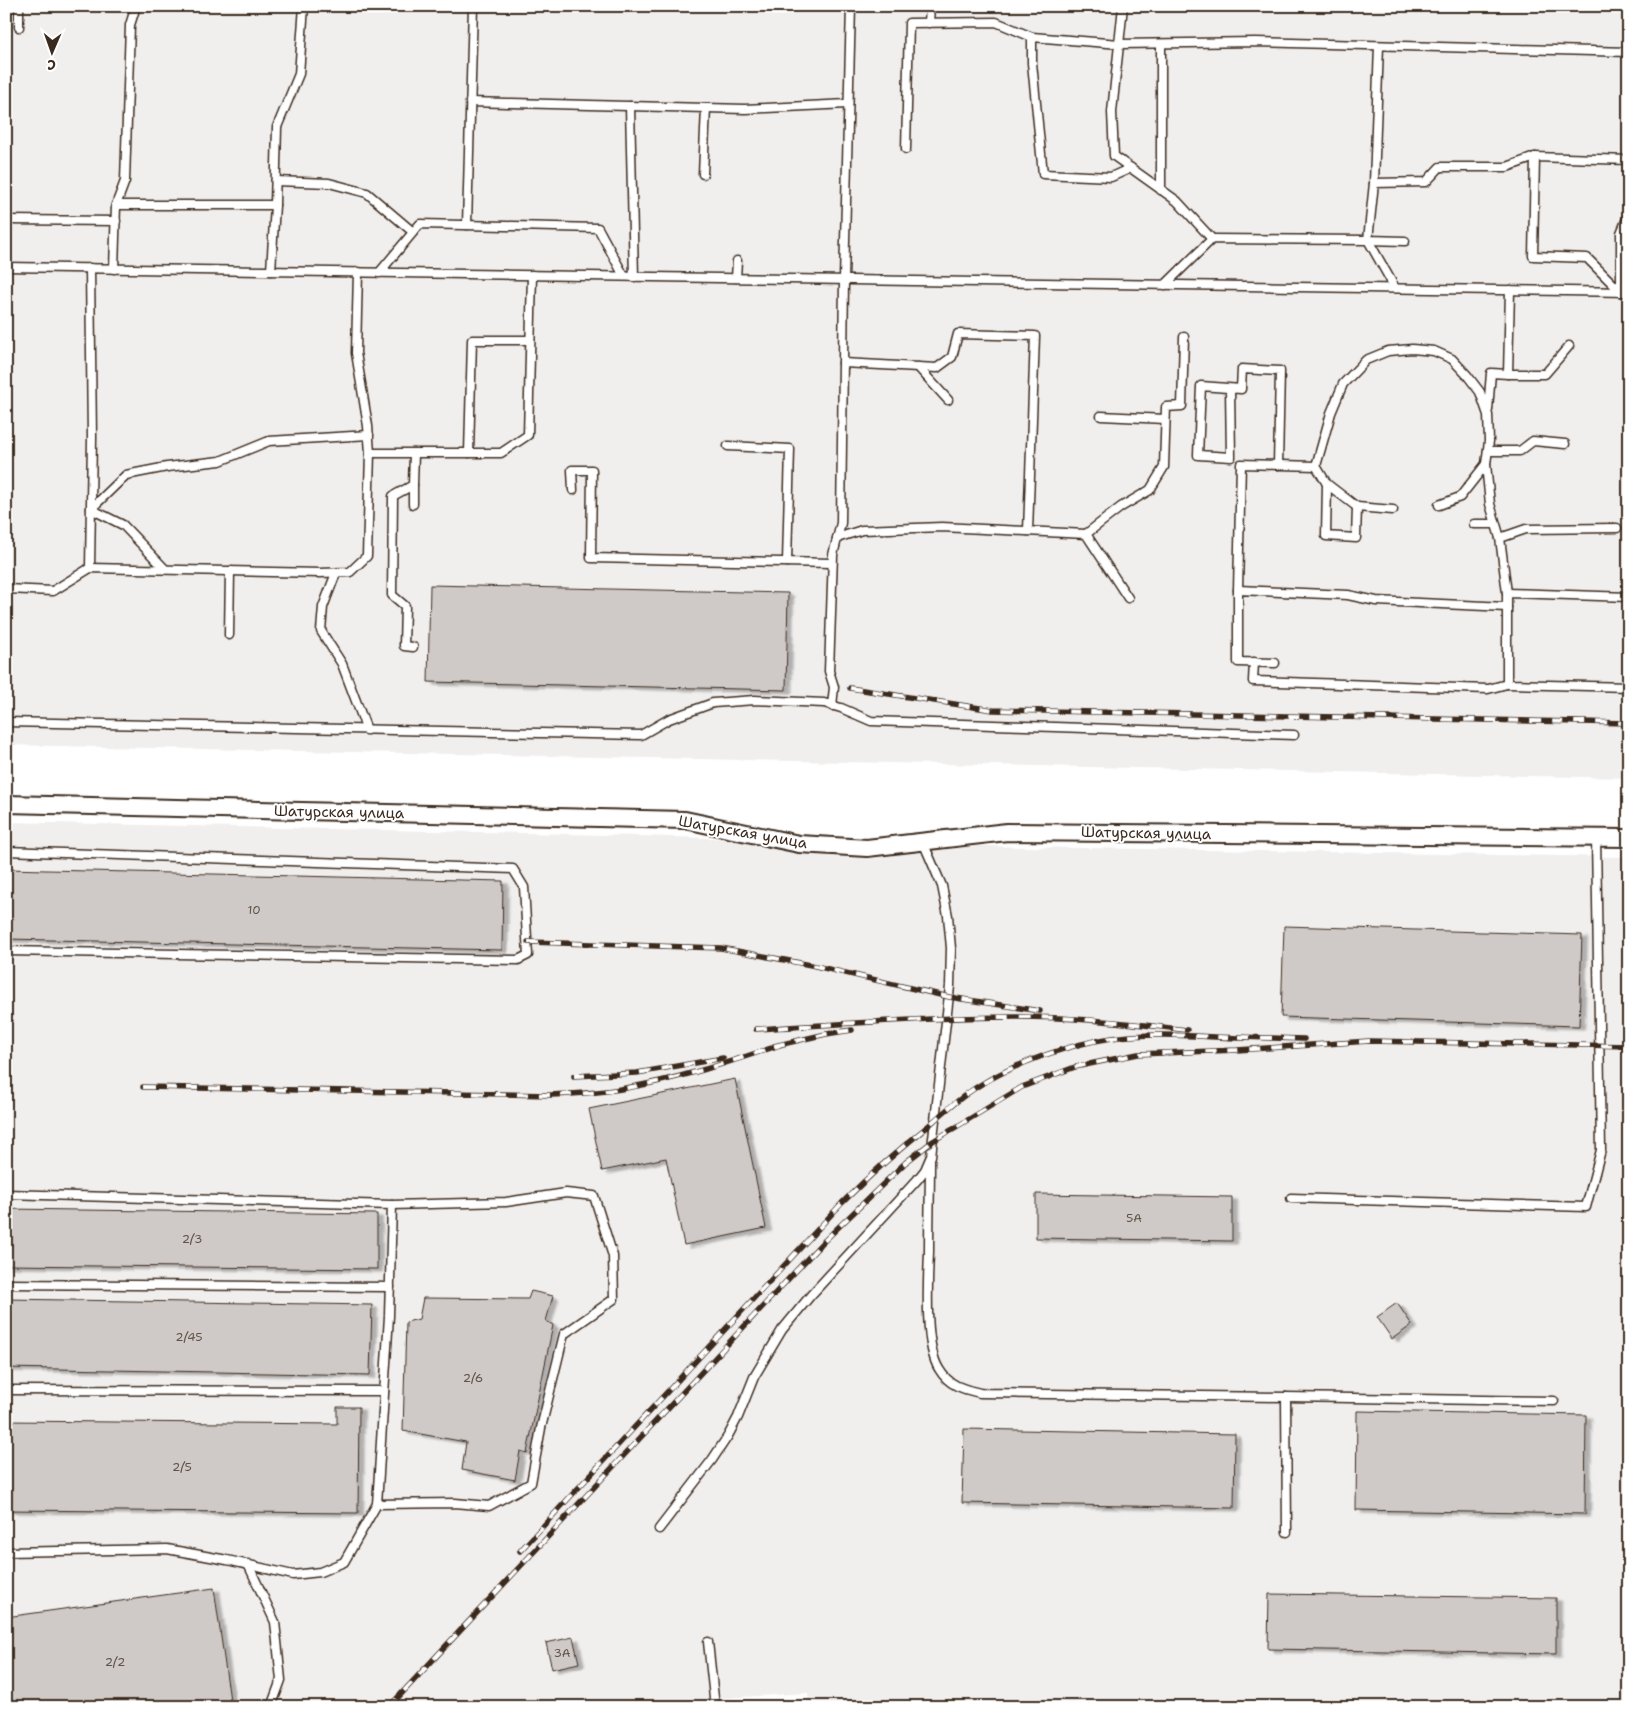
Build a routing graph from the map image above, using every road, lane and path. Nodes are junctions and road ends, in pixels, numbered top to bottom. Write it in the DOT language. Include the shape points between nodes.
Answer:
graph roads {
  1 [pos="20,6"];
  2 [pos="136,6"];
  3 [pos="304,6"];
  4 [pos="473,6"];
  5 [pos="851,6"];
  6 [pos="930,6"];
  7 [pos="1123,6"];
  8 [pos="929,23"];
  9 [pos="19,27"];
  10 [pos="1032,37"];
  11 [pos="1120,44"];
  12 [pos="1161,44"];
  13 [pos="1379,46"];
  14 [pos="1629,52"];
  15 [pos="470,102"];
  16 [pos="848,104"];
  17 [pos="630,106"];
  18 [pos="706,108"];
  19 [pos="906,149"];
  20 [pos="1535,157"];
  21 [pos="1629,160"];
  22 [pos="1131,168"];
  23 [pos="703,174"];
  24 [pos="276,181"];
  25 [pos="1374,183"];
  26 [pos="1161,190"];
  27 [pos="116,205"];
  28 [pos="275,205"];
  29 [pos="1629,214"];
  30 [pos="6,220"];
  31 [pos="116,221"];
  32 [pos="467,225"];
  33 [pos="413,232"];
  34 [pos="1212,239"];
  35 [pos="1368,240"];
  36 [pos="1405,242"];
  37 [pos="737,261"];
  38 [pos="7,266"];
  39 [pos="90,268"];
  40 [pos="114,269"];
  41 [pos="272,271"];
  42 [pos="358,272"];
  43 [pos="379,273"];
  44 [pos="532,275"];
  45 [pos="624,276"];
  46 [pos="634,276"];
  47 [pos="736,278"];
  48 [pos="844,280"];
  49 [pos="1165,285"];
  50 [pos="1395,288"];
  51 [pos="1510,290"];
  52 [pos="1625,292"];
  53 [pos="1184,337"];
  54 [pos="530,340"];
  55 [pos="1569,346"];
  56 [pos="842,363"];
  57 [pos="918,367"];
  58 [pos="1508,374"];
  59 [pos="1230,389"];
  60 [pos="948,400"];
  61 [pos="1488,415"];
  62 [pos="1101,416"];
  63 [pos="1165,419"];
  64 [pos="369,435"];
  65 [pos="1565,444"];
  66 [pos="728,446"];
  67 [pos="1488,451"];
  68 [pos="370,453"];
  69 [pos="414,453"];
  70 [pos="469,453"];
  71 [pos="1231,457"];
  72 [pos="1241,464"];
  73 [pos="1486,464"];
  74 [pos="1278,465"];
  75 [pos="1316,466"];
  76 [pos="1327,484"];
  77 [pos="413,485"];
  78 [pos="573,490"];
  79 [pos="413,504"];
  80 [pos="1439,505"];
  81 [pos="1357,507"];
  82 [pos="91,509"];
  83 [pos="1393,510"];
  84 [pos="1474,524"];
  85 [pos="1495,524"];
  86 [pos="1617,528"];
  87 [pos="1028,532"];
  88 [pos="1086,534"];
  89 [pos="837,538"];
  90 [pos="1500,538"];
  91 [pos="787,562"];
  92 [pos="832,563"];
  93 [pos="90,568"];
  94 [pos="165,569"];
  95 [pos="230,571"];
  96 [pos="336,573"];
  97 [pos="6,589"];
  98 [pos="1238,590"];
  99 [pos="1507,593"];
  100 [pos="1629,597"];
  101 [pos="1128,598"];
  102 [pos="1507,607"];
  103 [pos="229,635"];
  104 [pos="413,647"];
  105 [pos="1254,662"];
  106 [pos="1275,663"];
  107 [pos="1629,673"];
  108 [pos="1629,677"];
  109 [pos="1507,684"];
  110 [pos="1629,687"];
  111 [pos="832,706"];
  112 [pos="6,722"];
  113 [pos="367,730"];
  114 [pos="1294,735"];
  115 [pos="6,804"];
  116 [pos="1596,837"];
  117 [pos="1629,838"];
  118 [pos="923,842"];
  119 [pos="6,851"];
  120 [pos="6,951"];
  121 [pos="930,1156"];
  122 [pos="6,1194"];
  123 [pos="1290,1198"];
  124 [pos="392,1205"];
  125 [pos="6,1284"];
  126 [pos="390,1287"];
  127 [pos="6,1390"];
  128 [pos="384,1391"];
  129 [pos="1286,1397"];
  130 [pos="1554,1401"];
  131 [pos="377,1504"];
  132 [pos="660,1529"];
  133 [pos="1286,1532"];
  134 [pos="6,1552"];
  135 [pos="248,1564"];
  136 [pos="708,1642"];
  137 [pos="271,1707"];
  138 [pos="715,1707"];
  1 -- 9 [label="lane"];
  2 -- 27 [label="lane" via="130,25 126,181"];
  3 -- 24 [label="lane" via="299,74 276,127"];
  4 -- 15 [label="lane"];
  5 -- 16 [label="lane"];
  6 -- 8 [label="lane"];
  7 -- 11 [label="lane"];
  8 -- 10 [label="lane" via="996,22"];
  8 -- 19 [label="lane" via="909,23"];
  10 -- 11 [label="lane"];
  10 -- 22 [label="lane" via="1043,174 1111,177"];
  11 -- 12 [label="lane"];
  11 -- 22 [label="lane" via="1112,112 1114,156"];
  12 -- 13 [label="lane" via="1255,42"];
  12 -- 26 [label="lane"];
  13 -- 14 [label="lane"];
  13 -- 25 [label="lane"];
  15 -- 17 [label="lane"];
  15 -- 32 [label="lane"];
  16 -- 18 [label="lane"];
  16 -- 48 [label="lane"];
  17 -- 18 [label="lane"];
  17 -- 46 [label="lane"];
  18 -- 23 [label="lane"];
  20 -- 21 [label="lane"];
  20 -- 25 [label="lane" via="1507,166 1440,167 1426,182"];
  20 -- 52 [label="lane" via="1533,256 1588,258"];
  22 -- 26 [label="lane"];
  24 -- 28 [label="lane"];
  24 -- 33 [label="lane" via="329,183 366,193"];
  25 -- 35 [label="lane"];
  26 -- 34 [label="lane" via="1177,201"];
  27 -- 28 [label="lane"];
  27 -- 31 [label="lane"];
  28 -- 41 [label="lane"];
  29 -- 52 [label="lane" via="1621,233"];
  30 -- 31 [label="lane"];
  31 -- 40 [label="lane"];
  32 -- 33 [label="lane" via="420,224"];
  32 -- 45 [label="lane" via="598,228"];
  33 -- 43 [label="lane"];
  34 -- 35 [label="lane"];
  34 -- 49 [label="lane"];
  35 -- 36 [label="lane"];
  35 -- 50 [label="lane"];
  37 -- 47 [label="lane"];
  38 -- 39 [label="lane"];
  39 -- 40 [label="lane"];
  39 -- 82 [label="lane"];
  40 -- 41 [label="lane"];
  41 -- 42 [label="lane"];
  42 -- 43 [label="lane"];
  42 -- 64 [label="lane" via="356,353"];
  43 -- 44 [label="lane"];
  44 -- 45 [label="lane"];
  44 -- 54 [label="lane"];
  45 -- 46 [label="lane"];
  46 -- 47 [label="lane"];
  47 -- 48 [label="lane"];
  48 -- 49 [label="lane"];
  48 -- 56 [label="lane"];
  49 -- 50 [label="lane"];
  50 -- 51 [label="lane"];
  51 -- 52 [label="lane"];
  51 -- 58 [label="lane"];
  53 -- 63 [label="lane" via="1182,406 1166,407"];
  54 -- 70 [label="lane" via="528,435 501,453"];
  54 -- 70 [label="lane" via="472,340"];
  55 -- 58 [label="lane" via="1545,374"];
  56 -- 57 [label="lane"];
  56 -- 89 [label="lane" via="841,523"];
  57 -- 60 [label="lane"];
  57 -- 87 [label="lane" via="937,368 952,356 958,334 1035,336"];
  58 -- 61 [label="lane" via="1491,373"];
  59 -- 71 [label="lane"];
  61 -- 67 [label="lane"];
  61 -- 75 [label="lane" via="1480,392 1452,359 1434,351 1388,351 1366,360 1343,384 1330,413"];
  62 -- 63 [label="lane"];
  63 -- 88 [label="lane" via="1164,467 1150,490"];
  64 -- 68 [label="lane"];
  64 -- 82 [label="lane" via="269,441 220,461 126,475"];
  65 -- 67 [label="lane" via="1533,441 1520,451"];
  66 -- 91 [label="lane" via="790,448"];
  67 -- 73 [label="lane"];
  68 -- 69 [label="lane"];
  68 -- 96 [label="lane" via="368,556 350,572"];
  69 -- 70 [label="lane"];
  69 -- 77 [label="lane"];
  71 -- 72 [label="lane"];
  71 -- 74 [label="lane" via="1198,455 1201,386 1241,389 1242,369 1280,371"];
  72 -- 74 [label="lane"];
  72 -- 98 [label="lane"];
  73 -- 80 [label="lane" via="1460,496"];
  73 -- 85 [label="lane"];
  74 -- 75 [label="lane"];
  75 -- 76 [label="lane"];
  76 -- 81 [label="lane"];
  76 -- 81 [label="lane" via="1326,536 1356,538"];
  77 -- 79 [label="lane"];
  77 -- 104 [label="lane" via="393,496 392,595 405,606 404,646"];
  78 -- 91 [label="lane" via="572,470 592,470 591,558"];
  81 -- 83 [label="lane"];
  82 -- 93 [label="lane"];
  82 -- 94 [label="lane" via="122,525"];
  84 -- 85 [label="lane"];
  85 -- 90 [label="lane"];
  86 -- 90 [label="lane" via="1526,529"];
  87 -- 88 [label="lane"];
  87 -- 89 [label="lane" via="942,527 862,530"];
  88 -- 101 [label="lane"];
  89 -- 92 [label="lane"];
  90 -- 99 [label="lane"];
  91 -- 92 [label="lane"];
  92 -- 111 [label="lane" via="829,671 834,687"];
  93 -- 94 [label="lane"];
  93 -- 97 [label="lane" via="53,591"];
  94 -- 95 [label="lane"];
  95 -- 96 [label="lane"];
  95 -- 103 [label="lane"];
  96 -- 113 [label="lane" via="323,607 321,631 342,664"];
  98 -- 102 [label="lane"];
  98 -- 105 [label="lane" via="1238,662"];
  99 -- 100 [label="lane"];
  99 -- 102 [label="lane"];
  102 -- 109 [label="lane"];
  105 -- 106 [label="lane"];
  105 -- 109 [label="lane" via="1253,681 1488,689"];
  107 -- 108 [label="lane"];
  109 -- 110 [label="lane"];
  111 -- 113 [label="lane" via="755,700 713,703 669,719 641,734"];
  111 -- 114 [label="lane" via="872,721"];
  112 -- 113 [label="lane"];
  115 -- 118 [label="street, Шатурская улица" via="685,820 799,844 866,848"];
  116 -- 117 [label="street, Шатурская улица"];
  116 -- 118 [label="street, Шатурская улица" via="1007,832"];
  116 -- 123 [label="lane" via="1601,1150 1586,1207"];
  118 -- 121 [label="lane" via="942,886 951,948 950,986"];
  119 -- 120 [label="lane" via="513,869 524,886 528,955 518,960"];
  121 -- 129 [label="lane" via="930,1338 933,1356 950,1383 963,1390 980,1393"];
  121 -- 132 [label="lane" via="917,1180 782,1330 754,1377 728,1436"];
  122 -- 124 [label="lane"];
  124 -- 126 [label="lane"];
  124 -- 131 [label="lane" via="506,1202 566,1193 594,1196 613,1256 614,1298 564,1334 530,1483 489,1506"];
  125 -- 126 [label="lane"];
  126 -- 128 [label="lane"];
  127 -- 128 [label="lane"];
  128 -- 131 [label="lane"];
  129 -- 130 [label="lane"];
  129 -- 133 [label="lane"];
  131 -- 135 [label="lane" via="344,1562 320,1572 293,1575"];
  134 -- 135 [label="lane" via="168,1549"];
  135 -- 137 [label="lane" via="275,1622 281,1680"];
  136 -- 138 [label="lane"];
}
